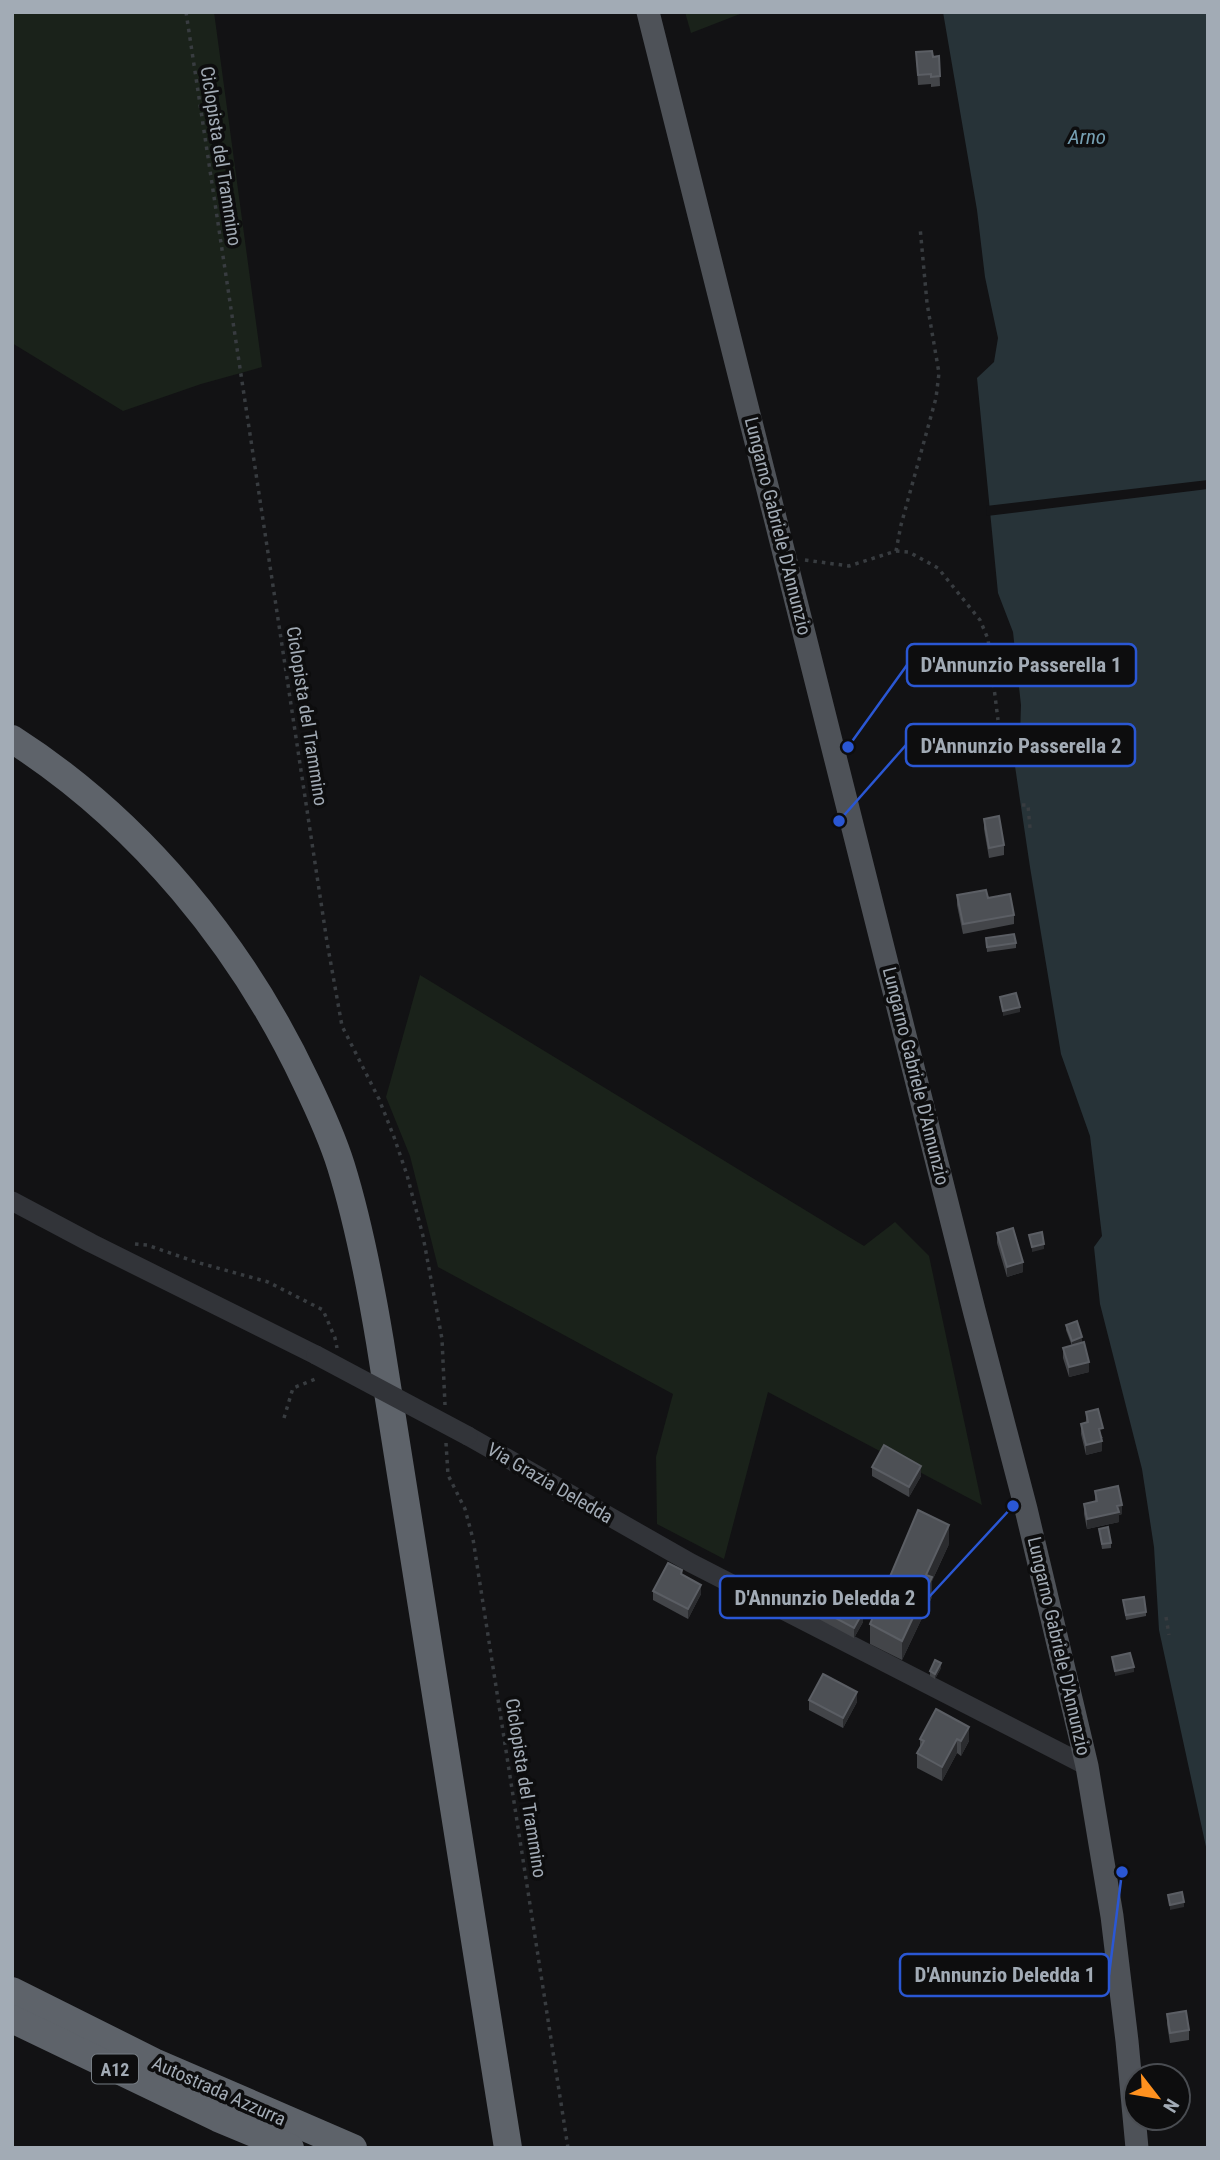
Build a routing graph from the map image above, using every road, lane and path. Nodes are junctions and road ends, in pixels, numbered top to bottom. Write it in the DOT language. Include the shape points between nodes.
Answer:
graph roads {
  1 [pos="186,12"];
  2 [pos="648,12"];
  3 [pos="920,228"];
  4 [pos="896,551"];
  5 [pos="786,557"];
  6 [pos="998,720"];
  7 [pos="12,739"];
  8 [pos="1022,805"];
  9 [pos="1030,828"];
  10 [pos="12,1201"];
  11 [pos="445,1411"];
  12 [pos="446,1437"];
  13 [pos="1166,1616"];
  14 [pos="1168,1629"];
  15 [pos="1159,1630"];
  16 [pos="1169,1635"];
  17 [pos="1087,1766"];
  18 [pos="12,1991"];
  19 [pos="12,2019"];
  20 [pos="218,2105"];
  21 [pos="290,2148"];
  22 [pos="353,2148"];
  23 [pos="508,2148"];
  24 [pos="568,2148"];
  25 [pos="1137,2148"];
  1 -- 11 [label="path, Ciclopista del Trammino" via="342,1026 379,1099 407,1175 442,1339"];
  2 -- 5 [label="main road, Lungarno Gabriele D'Annunzio"];
  3 -- 4 [label="path" via="939,373"];
  4 -- 5 [label="path" via="849,566"];
  4 -- 6 [label="path" via="909,552 938,568 980,620 988,639"];
  5 -- 17 [label="main road, Lungarno Gabriele D'Annunzio"];
  7 -- 23 [label="highway" via="113,817 204,915 265,1002 311,1092 340,1164 365,1252"];
  8 -- 9 [label="path" via="1028,805"];
  10 -- 17 [label="street, Via Grazia Deledda, bridge" via="316,1355 691,1563"];
  12 -- 24 [label="path, Ciclopista del Trammino" via="446,1470 473,1539"];
  13 -- 14 [label="path"];
  14 -- 15 [label="path"];
  14 -- 16 [label="path"];
  17 -- 25 [label="main road, Lungarno Gabriele D'Annunzio" via="1112,1916"];
  18 -- 20 [label="highway, Autostrada Azzurra / A12" via="142,2057"];
  19 -- 20 [label="highway, Autostrada Azzurra / A12"];
  20 -- 21 [label="highway, Autostrada Azzurra / A12"];
  20 -- 22 [label="highway, Autostrada Azzurra / A12"];
}
